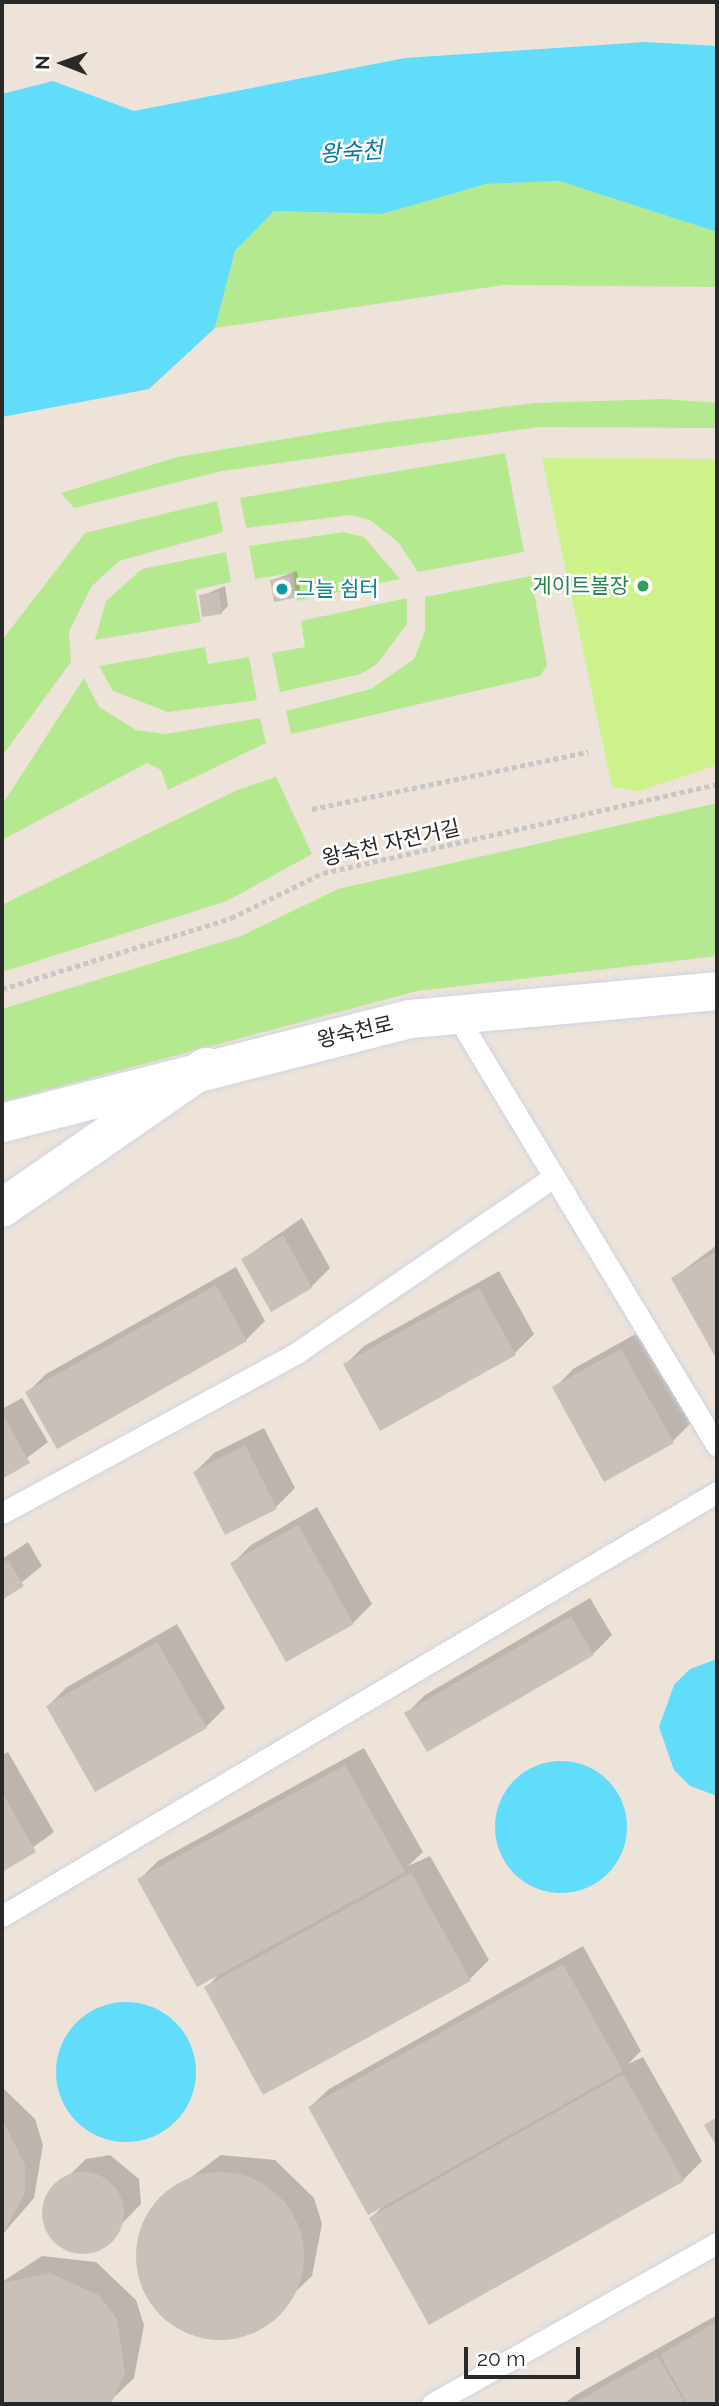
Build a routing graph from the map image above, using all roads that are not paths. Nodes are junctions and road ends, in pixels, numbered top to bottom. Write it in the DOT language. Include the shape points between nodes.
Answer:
graph roads {
  1 [pos="717,991"];
  2 [pos="457,1016"];
  3 [pos="206,1067"];
  4 [pos="2,1122"];
  5 [pos="554,1177"];
  6 [pos="2,1208"];
  7 [pos="717,1446"];
  8 [pos="717,1492"];
  9 [pos="2,1513"];
  10 [pos="2,1916"];
  11 [pos="717,2243"];
  12 [pos="432,2404"];
  1 -- 2 [label="street, 왕숙천로"];
  2 -- 3 [label="street, 왕숙천로" via="410,1019"];
  2 -- 5 [label="lane"];
  3 -- 4 [label="street, 왕숙천로"];
  3 -- 6 [label="street"];
  5 -- 7 [label="lane"];
  5 -- 9 [label="lane" via="298,1352"];
  8 -- 10 [label="lane"];
  11 -- 12 [label="lane"];
}
